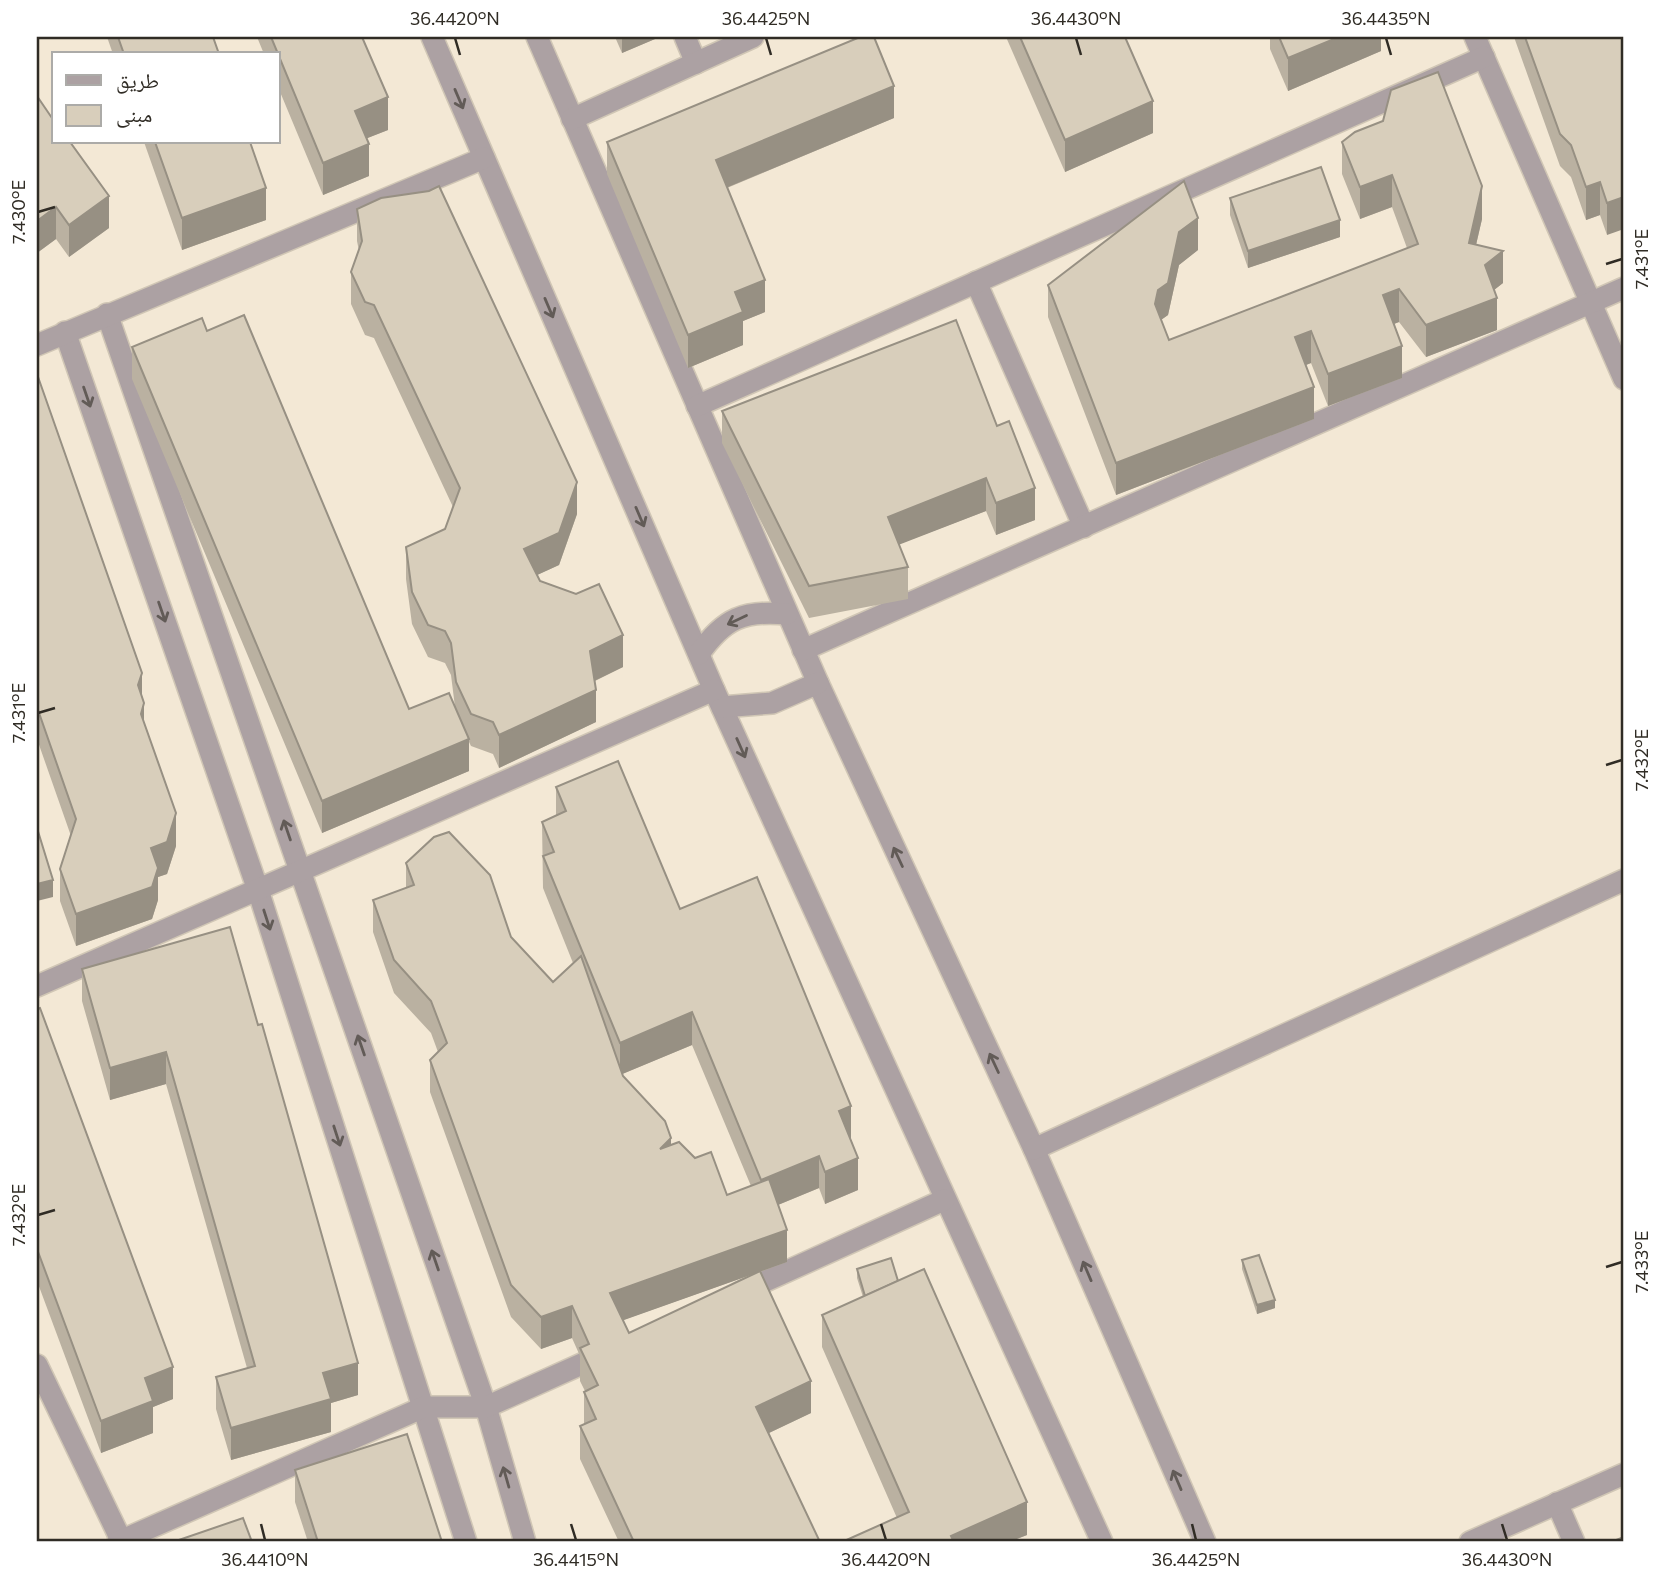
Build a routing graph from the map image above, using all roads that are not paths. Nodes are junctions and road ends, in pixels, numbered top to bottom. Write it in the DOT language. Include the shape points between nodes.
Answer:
graph roads {
  1 [pos="432,37"];
  2 [pos="537,37"];
  3 [pos="685,37"];
  4 [pos="753,37"];
  5 [pos="1475,37"];
  6 [pos="1484,57"];
  7 [pos="696,63"];
  8 [pos="572,119"];
  9 [pos="484,158"];
  10 [pos="976,282"];
  11 [pos="1624,288"];
  12 [pos="1591,303"];
  13 [pos="107,314"];
  14 [pos="65,332"];
  15 [pos="37,345"];
  16 [pos="1624,379"];
  17 [pos="697,406"];
  18 [pos="1084,527"];
  19 [pos="787,614"];
  20 [pos="803,650"];
  21 [pos="699,654"];
  22 [pos="818,683"];
  23 [pos="718,699"];
  24 [pos="301,872"];
  25 [pos="1624,880"];
  26 [pos="258,890"];
  27 [pos="37,986"];
  28 [pos="1034,1149"];
  29 [pos="944,1200"];
  30 [pos="715,1303"];
  31 [pos="626,1344"];
  32 [pos="37,1365"];
  33 [pos="425,1407"];
  34 [pos="486,1407"];
  35 [pos="1624,1474"];
  36 [pos="1557,1503"];
  37 [pos="121,1542"];
  38 [pos="466,1542"];
  39 [pos="525,1542"];
  40 [pos="1102,1542"];
  41 [pos="1205,1542"];
  42 [pos="1470,1542"];
  43 [pos="1574,1542"];
  1 -- 9 [label="street, one-way"];
  2 -- 8 [label="street"];
  3 -- 7 [label="street"];
  4 -- 7 [label="street"];
  5 -- 6 [label="street"];
  6 -- 10 [label="street"];
  6 -- 12 [label="street"];
  7 -- 8 [label="street"];
  8 -- 17 [label="street"];
  9 -- 13 [label="street"];
  9 -- 21 [label="street, one-way"];
  10 -- 17 [label="street"];
  10 -- 18 [label="street"];
  11 -- 12 [label="street"];
  12 -- 16 [label="street"];
  12 -- 18 [label="street"];
  13 -- 14 [label="street"];
  24 -- 13 [label="street, one-way"];
  14 -- 15 [label="street"];
  14 -- 26 [label="street, one-way"];
  17 -- 19 [label="street"];
  18 -- 20 [label="street"];
  19 -- 20 [label="street"];
  19 -- 21 [label="street, one-way" via="761,611 736,618 714,633"];
  20 -- 22 [label="street"];
  21 -- 23 [label="street"];
  22 -- 23 [label="street" via="772,703"];
  28 -- 22 [label="street, one-way"];
  23 -- 24 [label="street"];
  23 -- 29 [label="street, one-way"];
  24 -- 26 [label="street"];
  34 -- 24 [label="street, one-way"];
  25 -- 28 [label="street"];
  26 -- 27 [label="street"];
  26 -- 33 [label="street, one-way"];
  41 -- 28 [label="street, one-way"];
  29 -- 30 [label="street"];
  29 -- 40 [label="street"];
  31 -- 34 [label="street"];
  32 -- 37 [label="street"];
  33 -- 34 [label="street"];
  33 -- 37 [label="street"];
  33 -- 38 [label="street"];
  39 -- 34 [label="street, one-way"];
  35 -- 36 [label="street"];
  36 -- 42 [label="street"];
  36 -- 43 [label="street"];
}
